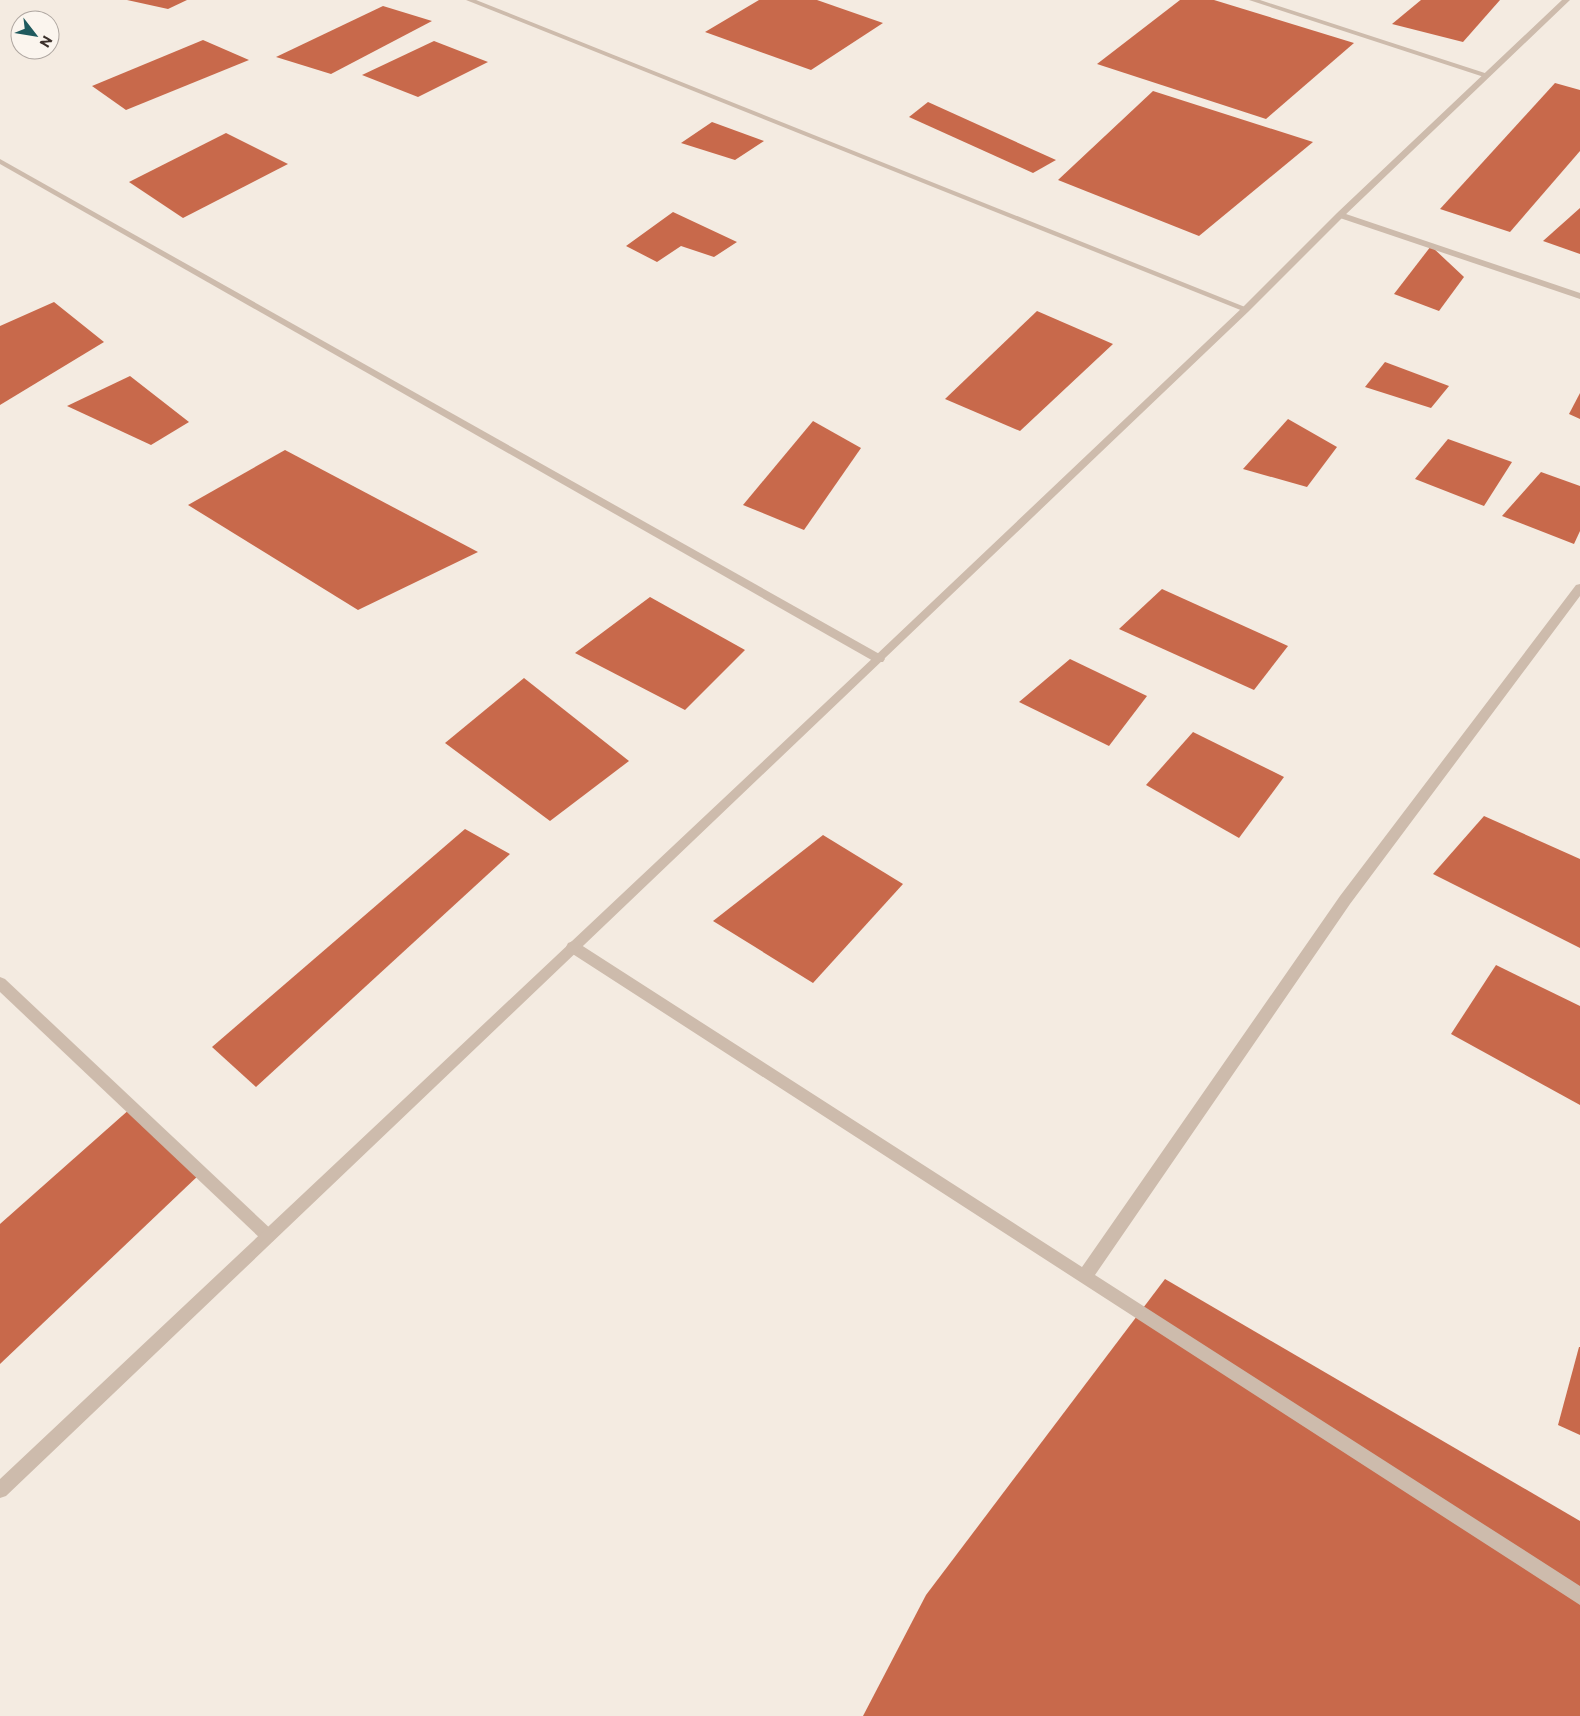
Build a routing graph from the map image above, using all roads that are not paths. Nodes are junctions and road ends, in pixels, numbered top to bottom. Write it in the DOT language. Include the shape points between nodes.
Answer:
graph roads {
  1 [pos="470,0"];
  2 [pos="1253,0"];
  3 [pos="1566,0"];
  4 [pos="1487,75"];
  5 [pos="0,161"];
  6 [pos="1340,215"];
  7 [pos="1580,296"];
  8 [pos="1246,309"];
  9 [pos="1580,588"];
  10 [pos="879,659"];
  11 [pos="573,947"];
  12 [pos="0,983"];
  13 [pos="268,1236"];
  14 [pos="1085,1276"];
  15 [pos="0,1490"];
  16 [pos="1580,1596"];
  1 -- 8 [label="street"];
  2 -- 4 [label="street"];
  3 -- 4 [label="street"];
  4 -- 6 [label="street"];
  5 -- 10 [label="street"];
  6 -- 7 [label="street"];
  6 -- 8 [label="street"];
  8 -- 10 [label="street"];
  9 -- 14 [label="street" via="1345,900"];
  10 -- 11 [label="street"];
  11 -- 13 [label="street"];
  11 -- 14 [label="street"];
  12 -- 13 [label="street"];
  13 -- 15 [label="street"];
  14 -- 16 [label="street"];
}
